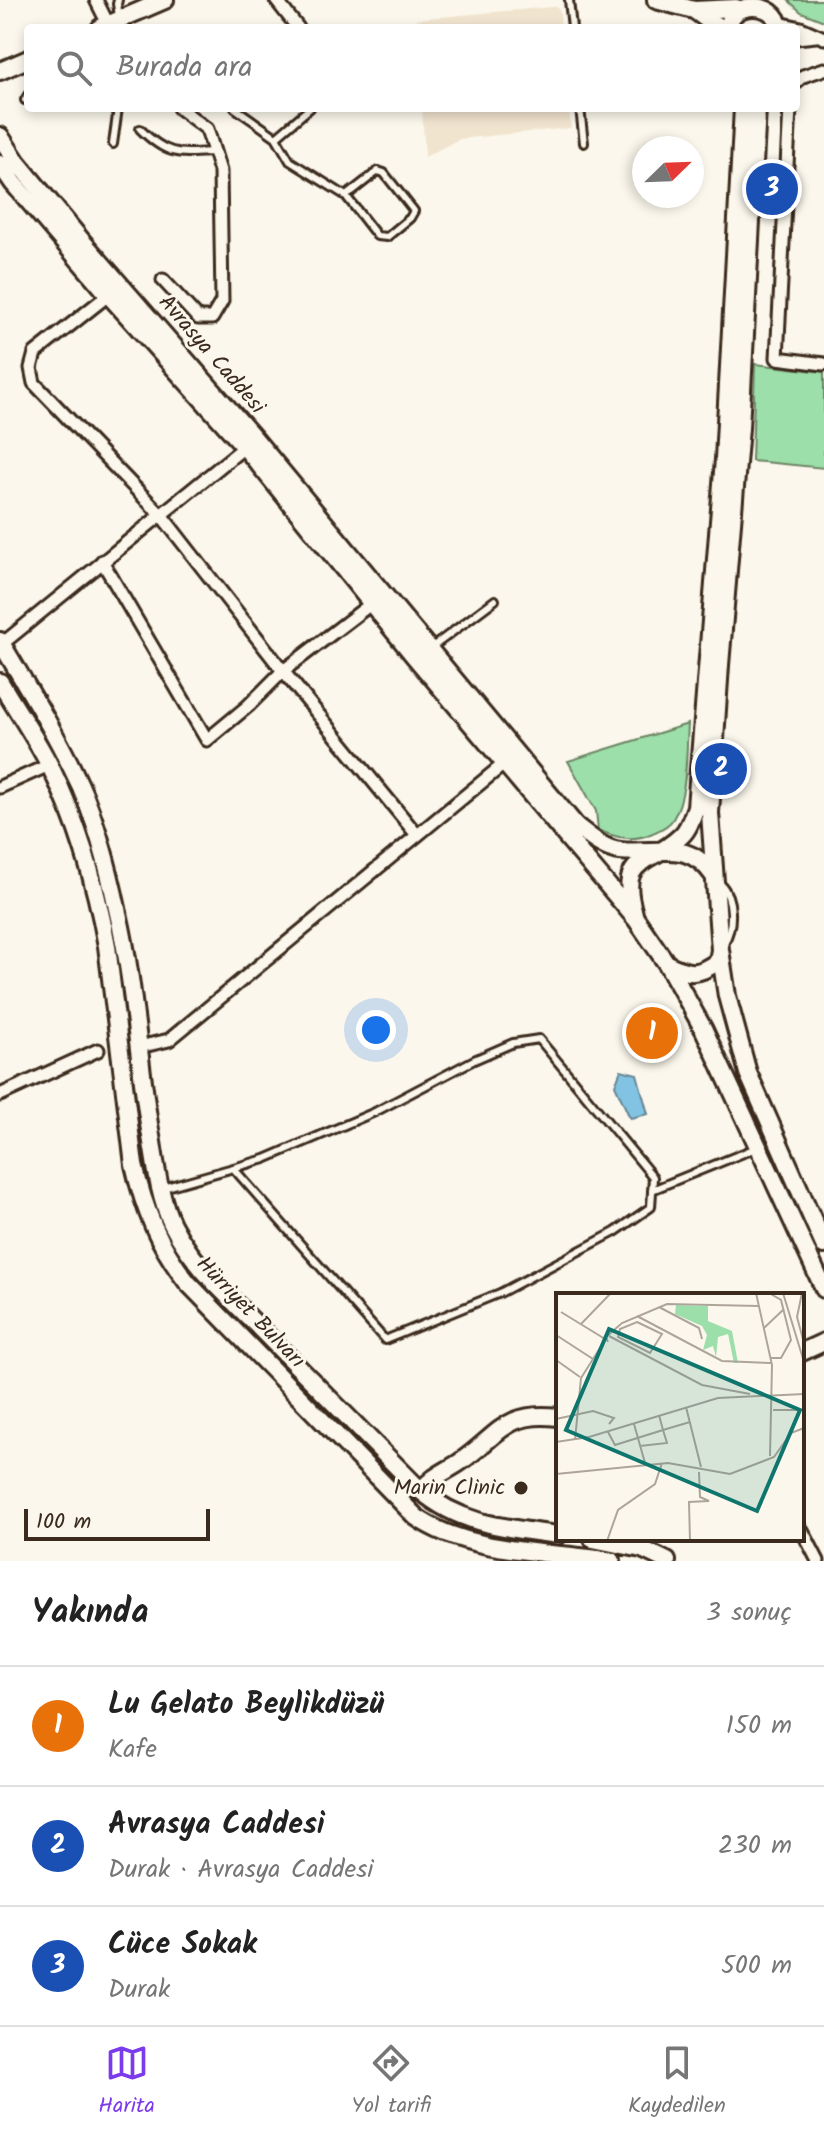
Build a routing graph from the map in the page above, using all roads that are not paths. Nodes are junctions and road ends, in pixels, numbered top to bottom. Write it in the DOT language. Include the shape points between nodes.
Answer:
graph roads {
  1 [pos="96,0"];
  2 [pos="118,0"];
  3 [pos="165,0"];
  4 [pos="276,0"];
  5 [pos="569,0"];
  6 [pos="656,0"];
  7 [pos="765,2"];
  8 [pos="741,3"];
  9 [pos="694,10"];
  10 [pos="108,24"];
  11 [pos="109,24"];
  12 [pos="111,24"];
  13 [pos="295,24"];
  14 [pos="572,24"];
  15 [pos="713,24"];
  16 [pos="727,24"];
  17 [pos="778,24"];
  18 [pos="800,28"];
  19 [pos="820,37"];
  20 [pos="800,38"];
  21 [pos="24,61"];
  22 [pos="824,69"];
  23 [pos="0,71"];
  24 [pos="800,79"];
  25 [pos="117,112"];
  26 [pos="185,112"];
  27 [pos="241,112"];
  28 [pos="305,112"];
  29 [pos="580,112"];
  30 [pos="743,112"];
  31 [pos="757,112"];
  32 [pos="790,112"];
  33 [pos="140,129"];
  34 [pos="0,136"];
  35 [pos="276,137"];
  36 [pos="584,143"];
  37 [pos="113,144"];
  38 [pos="213,152"];
  39 [pos="0,164"];
  40 [pos="346,196"];
  41 [pos="49,212"];
  42 [pos="163,280"];
  43 [pos="114,289"];
  44 [pos="824,364"];
  45 [pos="250,443"];
  46 [pos="162,516"];
  47 [pos="102,561"];
  48 [pos="495,600"];
  49 [pos="372,603"];
  50 [pos="1,643"];
  51 [pos="429,649"];
  52 [pos="283,671"];
  53 [pos="0,682"];
  54 [pos="505,763"];
  55 [pos="49,765"];
  56 [pos="0,787"];
  57 [pos="417,835"];
  58 [pos="661,851"];
  59 [pos="715,877"];
  60 [pos="636,919"];
  61 [pos="720,950"];
  62 [pos="667,964"];
  63 [pos="139,1047"];
  64 [pos="98,1050"];
  65 [pos="0,1095"];
  66 [pos="757,1147"];
  67 [pos="234,1169"];
  68 [pos="160,1188"];
  69 [pos="652,1190"];
  70 [pos="824,1245"];
  71 [pos="824,1289"];
  72 [pos="824,1342"];
  73 [pos="804,1351"];
  74 [pos="556,1417"];
  75 [pos="421,1491"];
  76 [pos="804,1534"];
  77 [pos="556,1535"];
  78 [pos="610,1541"];
  79 [pos="612,1561"];
  80 [pos="667,1561"];
  81 [pos="818,1561"];
  1 -- 10 [label="street"];
  2 -- 11 [label="lane"];
  3 -- 12 [label="street"];
  4 -- 13 [label="street"];
  5 -- 14 [label="lane"];
  6 -- 9 [label="street"];
  7 -- 8 [label="street"];
  7 -- 17 [label="street"];
  8 -- 9 [label="street"];
  8 -- 16 [label="street"];
  9 -- 15 [label="street"];
  18 -- 19 [label="street"];
  19 -- 20 [label="street"];
  21 -- 23 [label="street"];
  22 -- 24 [label="street"];
  25 -- 37 [label="lane"];
  26 -- 38 [label="street" via="207,129"];
  27 -- 35 [label="lane"];
  28 -- 35 [label="lane"];
  29 -- 36 [label="lane"];
  30 -- 58 [label="street" via="724,459 696,807 681,836"];
  31 -- 59 [label="street" via="740,428 710,813"];
  32 -- 44 [label="street" via="777,358"];
  33 -- 38 [label="lane" via="177,154"];
  34 -- 41 [label="street, Avrasya Caddesi"];
  35 -- 40 [label="lane" via="290,161"];
  38 -- 42 [label="street" via="220,171 222,301 212,318 198,318"];
  39 -- 41 [label="street" via="13,183"];
  40 -- 40 [label="lane" via="377,236 387,237 414,211 378,171"];
  41 -- 43 [label="street, Avrasya Caddesi"];
  43 -- 45 [label="street, Avrasya Caddesi"];
  43 -- 46 [label="street" via="35,353 34,383"];
  45 -- 46 [label="street"];
  45 -- 49 [label="street"];
  45 -- 51 [label="street, Avrasya Caddesi"];
  46 -- 47 [label="street"];
  46 -- 52 [label="street"];
  47 -- 50 [label="street"];
  47 -- 52 [label="street" via="207,740"];
  48 -- 51 [label="lane"];
  49 -- 52 [label="street"];
  49 -- 54 [label="street"];
  50 -- 63 [label="street, Hürriyet Bulvarı" via="90,809 118,912"];
  51 -- 58 [label="street, Avrasya Caddesi" via="576,826 618,851"];
  52 -- 57 [label="street"];
  53 -- 55 [label="street, Hürriyet Bulvarı"];
  54 -- 57 [label="street"];
  54 -- 60 [label="street"];
  55 -- 56 [label="street"];
  55 -- 79 [label="street, Hürriyet Bulvarı" via="71,815 102,919 140,1194 175,1267 416,1517 469,1541"];
  57 -- 63 [label="street" via="169,1040"];
  58 -- 59 [label="street" via="697,857"];
  58 -- 60 [label="street" via="631,873 628,884"];
  59 -- 61 [label="street"];
  60 -- 62 [label="street"];
  61 -- 62 [label="street" via="718,961 697,973"];
  61 -- 70 [label="street" via="748,1073"];
  62 -- 66 [label="street" via="704,1030"];
  63 -- 68 [label="street, Hürriyet Bulvarı"];
  64 -- 65 [label="street"];
  66 -- 69 [label="lane"];
  66 -- 71 [label="street"];
  67 -- 68 [label="lane"];
  67 -- 69 [label="lane" via="375,1112 513,1043 539,1039 653,1177"];
  67 -- 69 [label="lane" via="385,1340 500,1293 615,1232 651,1207"];
  68 -- 75 [label="street, Hürriyet Bulvarı" via="172,1224 197,1263"];
  72 -- 73 [label="street"];
  74 -- 75 [label="street" via="509,1423"];
  75 -- 77 [label="street, Hürriyet Bulvarı" via="469,1519"];
  76 -- 81 [label="street"];
  78 -- 80 [label="street"];
}
